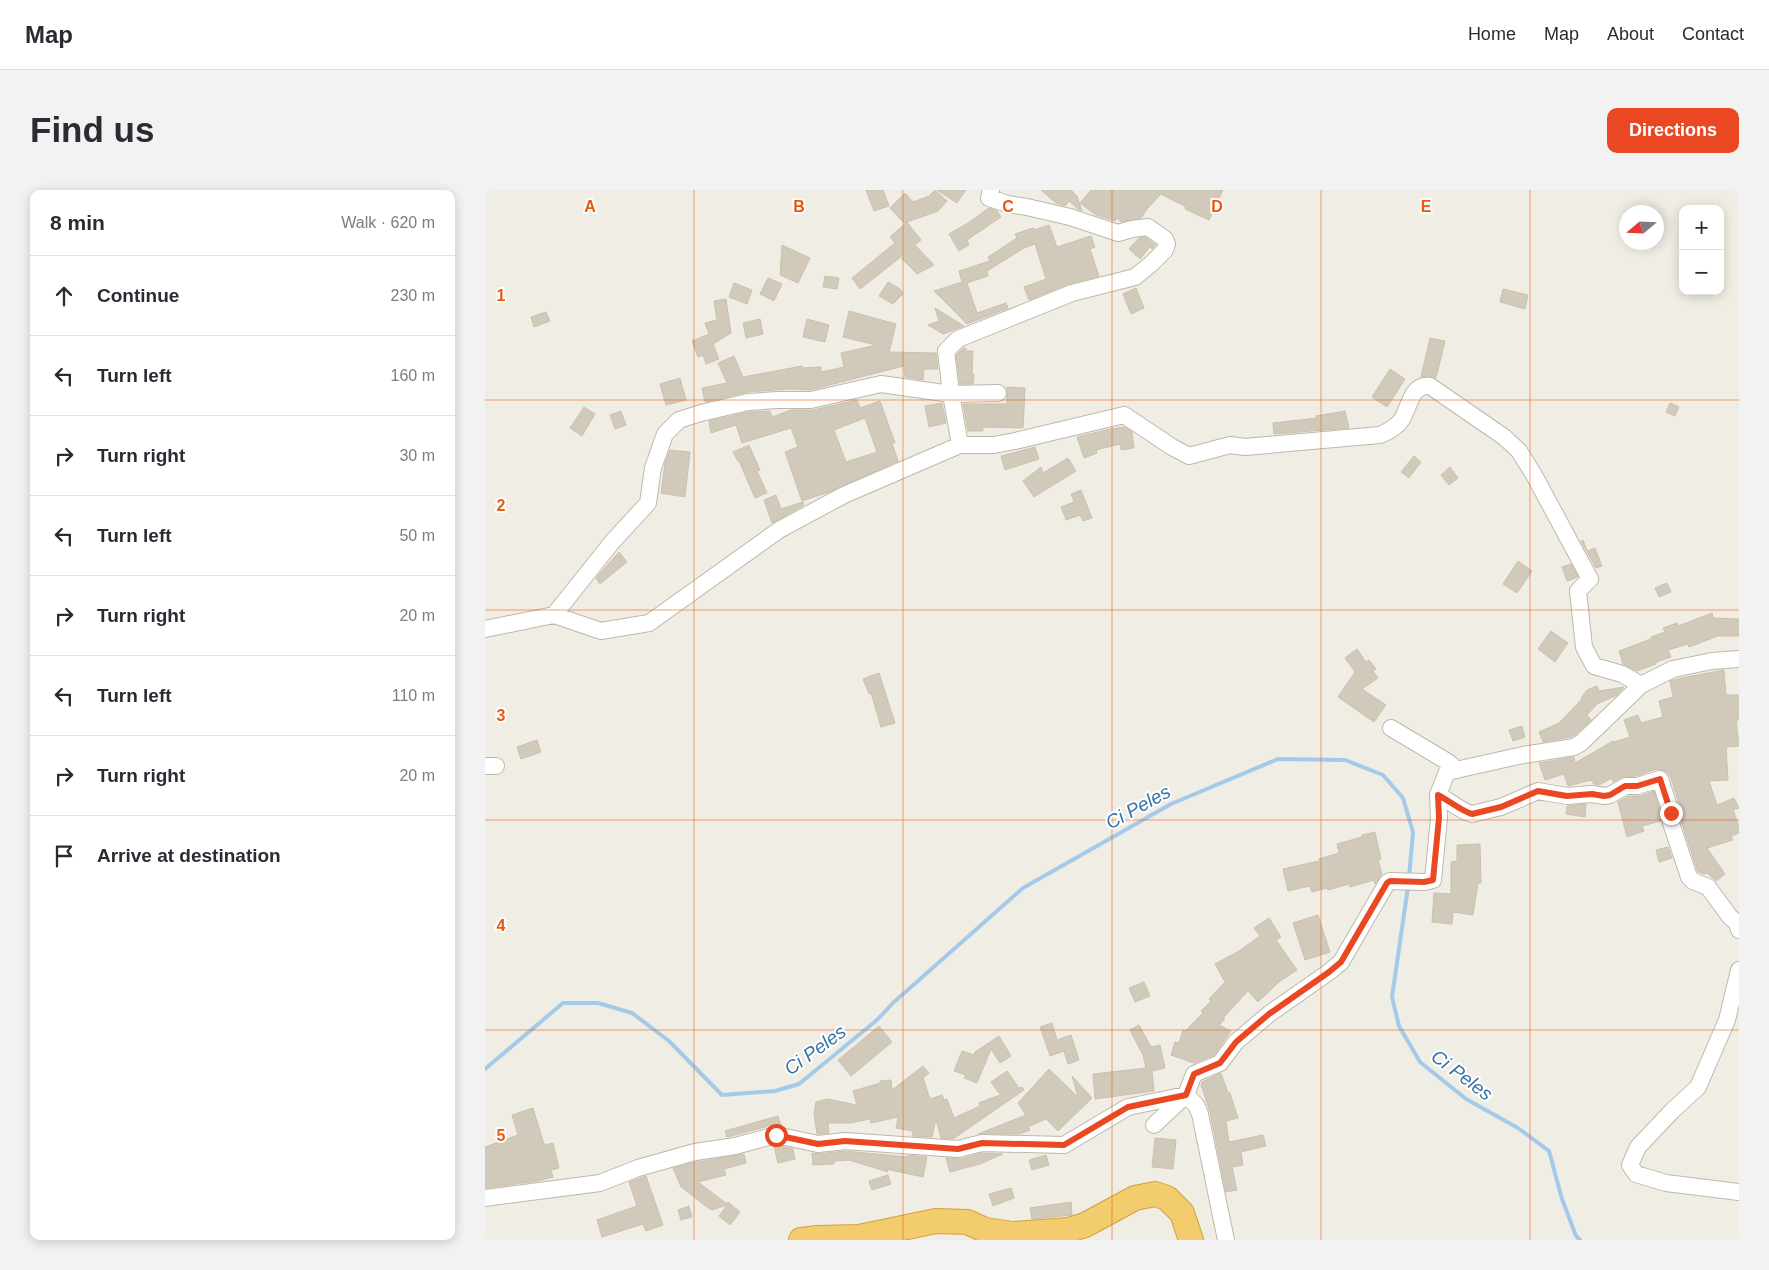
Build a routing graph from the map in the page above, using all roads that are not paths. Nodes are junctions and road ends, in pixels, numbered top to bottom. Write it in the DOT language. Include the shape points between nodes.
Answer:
graph roads {
  1 [pos="991,190"];
  2 [pos="998,393"];
  3 [pos="951,394"];
  4 [pos="960,445"];
  5 [pos="554,615"];
  6 [pos="485,629"];
  7 [pos="1739,659"];
  8 [pos="1641,684"];
  9 [pos="1391,728"];
  10 [pos="1457,770"];
  11 [pos="1438,795"];
  12 [pos="1739,930"];
  13 [pos="1739,970"];
  14 [pos="1186,1095"];
  15 [pos="1154,1125"];
  16 [pos="1739,1192"];
  17 [pos="485,1198"];
  18 [pos="801,1240"];
  19 [pos="1191,1240"];
  20 [pos="1226,1240"];
  1 -- 3 [label="street" via="989,198 1070,217 1118,233 1148,227 1167,244 1165,250 1135,277 1073,293 958,339 946,351"];
  2 -- 3 [label="street"];
  3 -- 4 [label="street"];
  3 -- 5 [label="street" via="881,384 811,400 748,402 679,420 662,440 653,468 648,503"];
  4 -- 5 [label="street" via="844,495 779,530 649,623 601,631"];
  4 -- 8 [label="street" via="1015,442 1124,415 1189,456 1229,445 1245,447 1380,435 1402,420 1415,390 1430,386 1512,443 1524,458 1590,579 1578,590 1584,647 1594,666 1622,674"];
  5 -- 6 [label="street"];
  7 -- 8 [label="street" via="1673,669"];
  8 -- 10 [label="street" via="1574,747"];
  9 -- 10 [label="street"];
  10 -- 11 [label="street" via="1447,772"];
  11 -- 12 [label="street" via="1472,814 1501,807 1538,791 1567,796 1604,796 1625,786 1660,779 1689,877 1708,887 1737,922"];
  11 -- 14 [label="street" via="1439,818 1431,881 1390,881 1385,885 1341,962 1269,1014 1236,1042 1220,1063 1194,1074"];
  13 -- 16 [label="street" via="1727,1020 1698,1087 1638,1147 1630,1165 1636,1174 1666,1183"];
  14 -- 15 [label="street"];
  14 -- 17 [label="street" via="1128,1107 1064,1145 982,1143 958,1149 845,1141 818,1144 776,1135 695,1152 600,1183"];
  14 -- 20 [label="street" via="1200,1114"];
  18 -- 19 [label="highway" via="859,1237 936,1221 967,1222 985,1230 1013,1234 1069,1230 1135,1198 1155,1194 1167,1198 1182,1213"];
}
